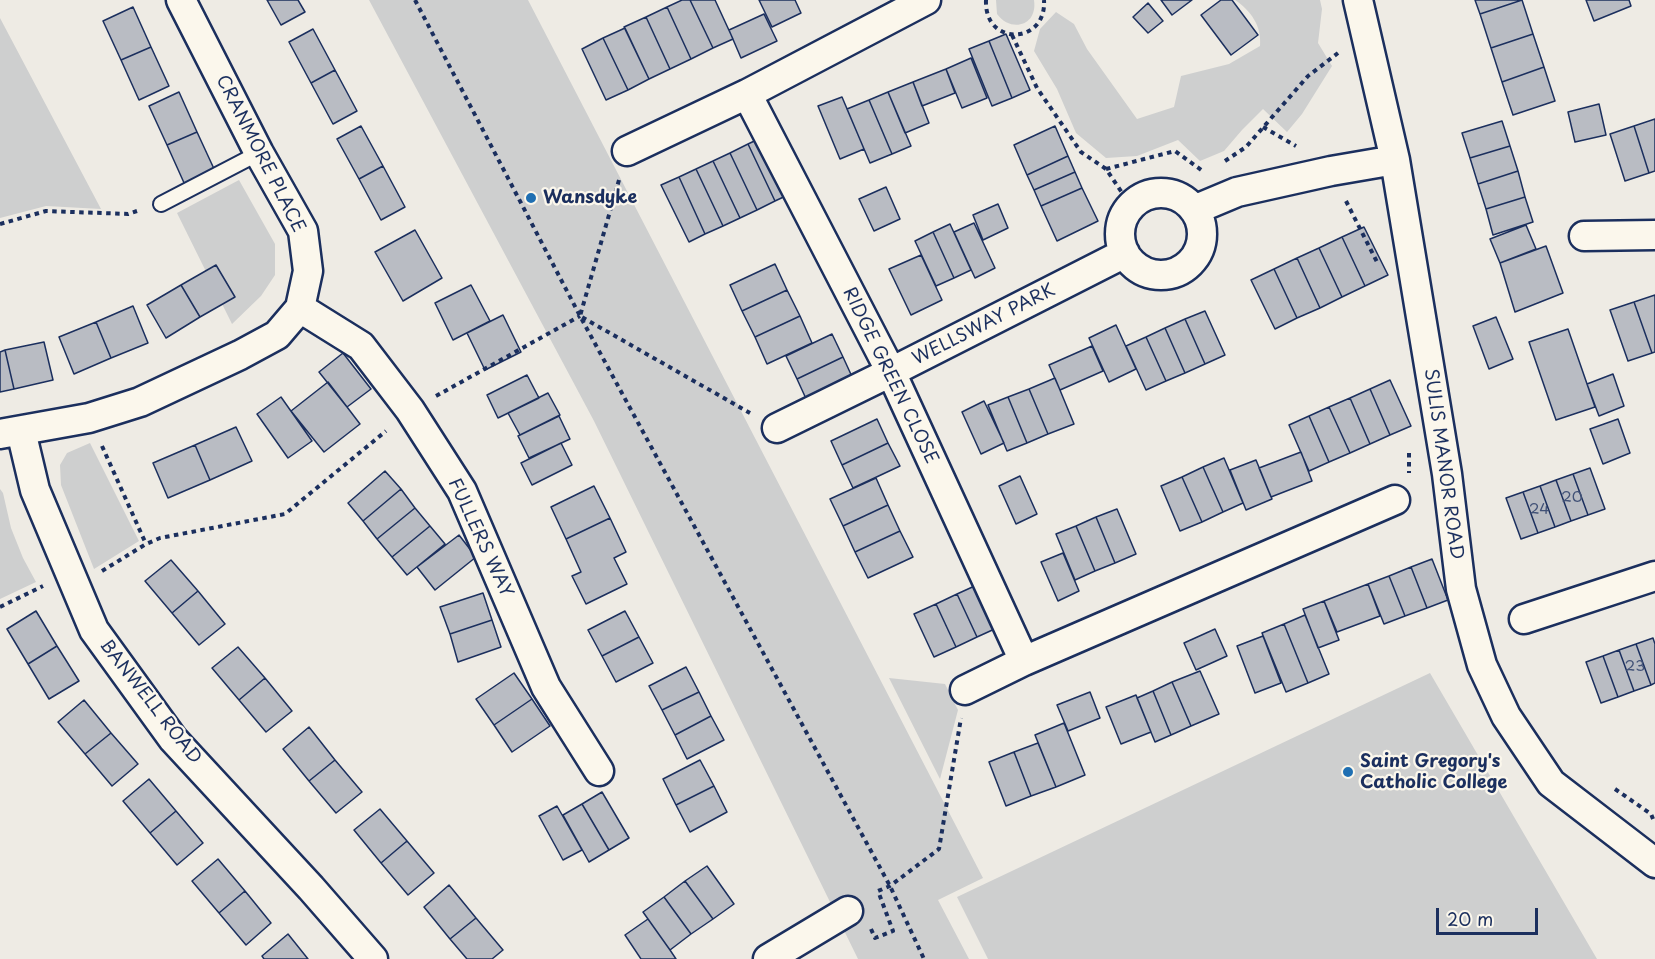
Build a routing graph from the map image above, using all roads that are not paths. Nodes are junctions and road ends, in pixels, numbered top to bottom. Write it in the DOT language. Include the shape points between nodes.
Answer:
graph roads {
  1 [pos="181,0"];
  2 [pos="926,0"];
  3 [pos="1358,0"];
  4 [pos="747,94"];
  5 [pos="627,151"];
  6 [pos="259,153"];
  7 [pos="1395,160"];
  8 [pos="161,204"];
  9 [pos="1194,210"];
  10 [pos="1655,235"];
  11 [pos="1584,236"];
  12 [pos="1125,253"];
  13 [pos="300,308"];
  14 [pos="891,372"];
  15 [pos="777,428"];
  16 [pos="10,432"];
  17 [pos="1395,500"];
  18 [pos="1655,576"];
  19 [pos="1524,619"];
  20 [pos="1024,661"];
  21 [pos="965,690"];
  22 [pos="599,771"];
  23 [pos="1655,863"];
  24 [pos="848,911"];
  25 [pos="373,959"];
  26 [pos="768,959"];
  1 -- 6 [label="street, CRANMORE PLACE"];
  2 -- 4 [label="street"];
  3 -- 7 [label="street, SULIS MANOR ROAD"];
  4 -- 5 [label="street"];
  4 -- 14 [label="street, RIDGE GREEN CLOSE"];
  6 -- 8 [label="lane"];
  6 -- 13 [label="street, CRANMORE PLACE" via="303,231 308,271"];
  7 -- 9 [label="street" via="1237,192"];
  7 -- 23 [label="street, SULIS MANOR ROAD" via="1447,474 1461,589 1482,665 1506,716 1551,783"];
  9 -- 12 [label="street" via="1185,201 1163,193 1140,199 1131,206 1120,229"];
  9 -- 12 [label="street" via="1202,235 1193,260 1183,269 1170,274 1144,271"];
  10 -- 11 [label="street"];
  12 -- 14 [label="street, WELLSWAY PARK"];
  13 -- 16 [label="street, CRANMORE PLACE" via="277,335 140,402 89,418"];
  13 -- 22 [label="street, FULLERS WAY" via="361,346 410,410 462,491 546,687"];
  14 -- 15 [label="street, WELLSWAY PARK"];
  14 -- 20 [label="street, RIDGE GREEN CLOSE"];
  16 -- 25 [label="street, BANWELL ROAD" via="94,630 173,739"];
  17 -- 20 [label="street"];
  18 -- 19 [label="street"];
  20 -- 21 [label="street"];
  24 -- 26 [label="street"];
}
